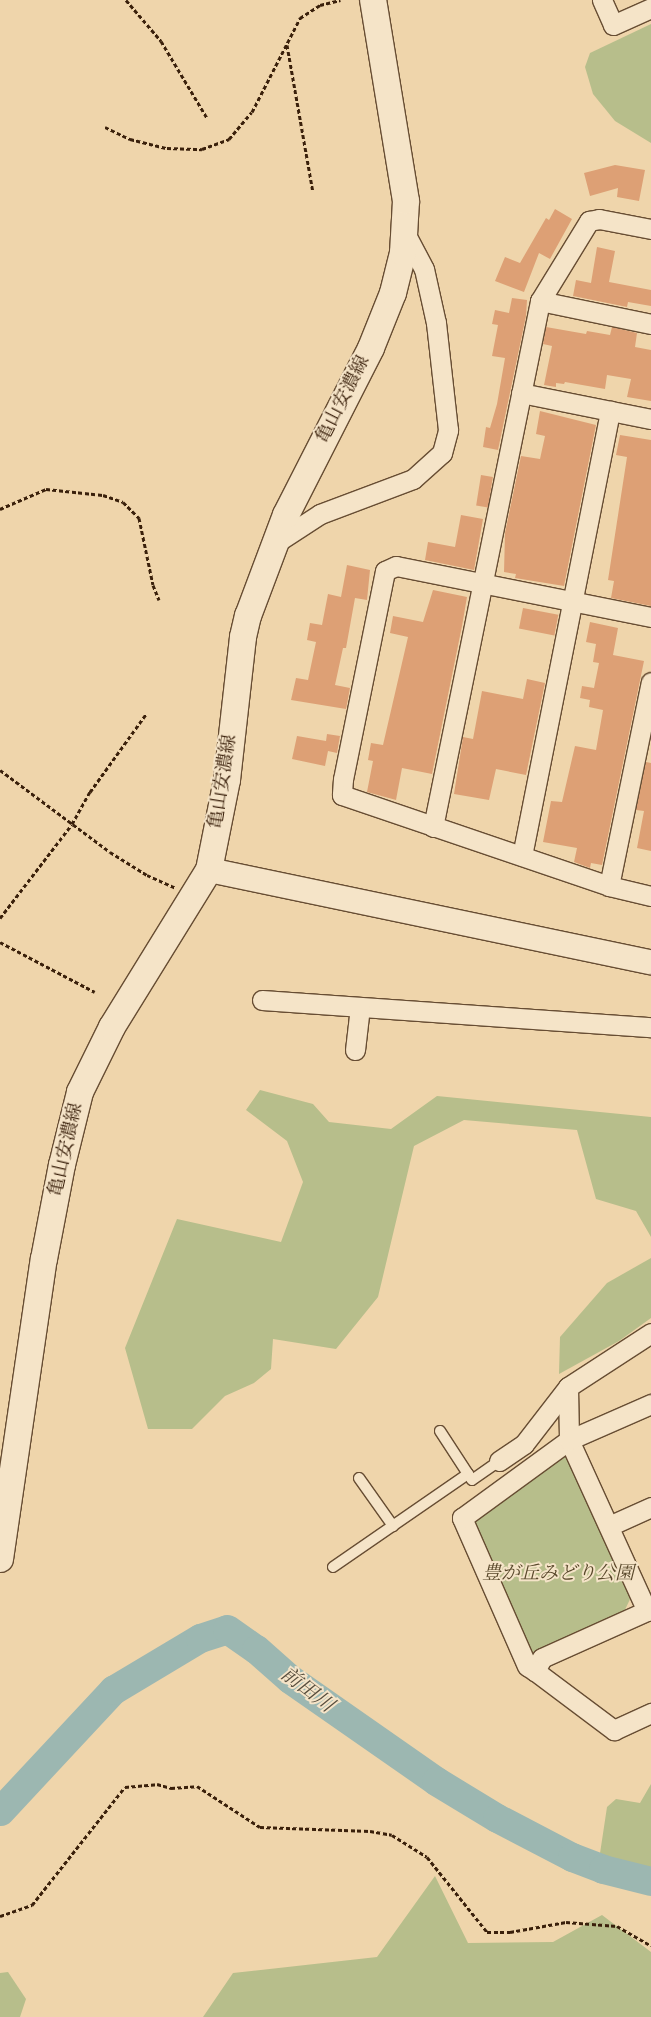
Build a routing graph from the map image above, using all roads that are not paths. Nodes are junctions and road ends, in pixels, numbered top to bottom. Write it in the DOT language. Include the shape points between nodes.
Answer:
graph roads {
  1 [pos="372,0"];
  2 [pos="602,0"];
  3 [pos="651,8"];
  4 [pos="651,229"];
  5 [pos="404,231"];
  6 [pos="540,302"];
  7 [pos="651,324"];
  8 [pos="521,393"];
  9 [pos="610,411"];
  10 [pos="651,419"];
  11 [pos="274,544"];
  12 [pos="483,583"];
  13 [pos="572,601"];
  14 [pos="651,617"];
  15 [pos="651,682"];
  16 [pos="433,827"];
  17 [pos="522,856"];
  18 [pos="209,870"];
  19 [pos="609,886"];
  20 [pos="651,896"];
  21 [pos="651,962"];
  22 [pos="262,1000"];
  23 [pos="360,1007"];
  24 [pos="651,1027"];
  25 [pos="355,1050"];
  26 [pos="651,1333"];
  27 [pos="568,1387"];
  28 [pos="651,1404"];
  29 [pos="440,1431"];
  30 [pos="569,1440"];
  31 [pos="499,1461"];
  32 [pos="468,1474"];
  33 [pos="359,1478"];
  34 [pos="651,1507"];
  35 [pos="393,1526"];
  36 [pos="609,1526"];
  37 [pos="0,1559"];
  38 [pos="333,1567"];
  39 [pos="649,1610"];
  40 [pos="535,1671"];
  41 [pos="651,1713"];
  1 -- 5 [label="main road, 亀山安濃線" via="399,150 406,201"];
  2 -- 3 [label="street" via="613,25"];
  4 -- 6 [label="street" via="599,219 589,221"];
  5 -- 11 [label="main road, 亀山安濃線" via="403,253 393,294 371,348"];
  5 -- 11 [label="street" via="424,269 436,323 448,430 442,453 413,479 320,514"];
  6 -- 7 [label="street"];
  6 -- 8 [label="street"];
  8 -- 9 [label="street"];
  8 -- 12 [label="street"];
  9 -- 10 [label="street"];
  9 -- 13 [label="street"];
  11 -- 18 [label="main road, 亀山安濃線" via="243,637 227,780"];
  12 -- 13 [label="street"];
  12 -- 16 [label="street"];
  12 -- 16 [label="street" via="396,566 385,571 342,796"];
  13 -- 14 [label="street"];
  13 -- 17 [label="street"];
  15 -- 19 [label="street"];
  16 -- 17 [label="street"];
  17 -- 19 [label="street"];
  18 -- 21 [label="street"];
  18 -- 37 [label="main road, 亀山安濃線" via="112,1027 80,1092 44,1259"];
  19 -- 20 [label="street"];
  22 -- 23 [label="street"];
  23 -- 24 [label="street"];
  23 -- 25 [label="street"];
  26 -- 27 [label="street"];
  27 -- 30 [label="street"];
  27 -- 31 [label="street" via="524,1444"];
  28 -- 30 [label="street"];
  29 -- 32 [label="lane"];
  30 -- 36 [label="street"];
  30 -- 40 [label="street" via="462,1518 527,1666"];
  31 -- 32 [label="lane" via="472,1480"];
  32 -- 35 [label="lane"];
  33 -- 35 [label="lane"];
  34 -- 36 [label="street"];
  35 -- 38 [label="lane"];
  36 -- 39 [label="street"];
  39 -- 40 [label="street" via="542,1658"];
  40 -- 41 [label="street" via="614,1730"];
}
